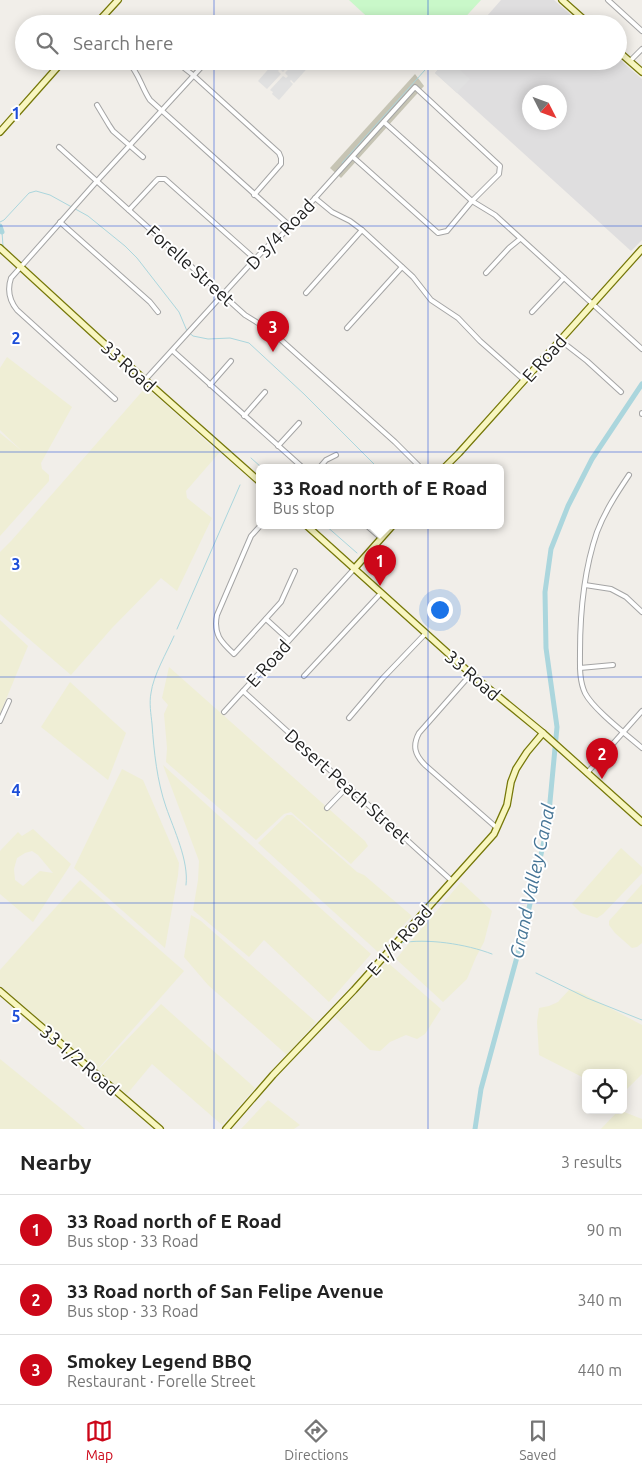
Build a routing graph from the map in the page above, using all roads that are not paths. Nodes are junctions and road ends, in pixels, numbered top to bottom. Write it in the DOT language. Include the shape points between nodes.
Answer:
graph roads {
  1 [pos="118,0"];
  2 [pos="562,0"];
  3 [pos="608,0"];
  4 [pos="104,15"];
  5 [pos="579,15"];
  6 [pos="624,15"];
  7 [pos="627,17"];
  8 [pos="642,31"];
  9 [pos="642,48"];
  10 [pos="627,59"];
  11 [pos="630,62"];
  12 [pos="55,70"];
  13 [pos="135,70"];
  14 [pos="187,70"];
  15 [pos="198,70"];
  16 [pos="642,72"];
  17 [pos="193,75"];
  18 [pos="97,105"];
  19 [pos="161,110"];
  20 [pos="384,122"];
  21 [pos="0,132"];
  22 [pos="129,145"];
  23 [pos="60,147"];
  24 [pos="353,157"];
  25 [pos="143,158"];
  26 [pos="97,181"];
  27 [pos="254,195"];
  28 [pos="315,198"];
  29 [pos="472,202"];
  30 [pos="129,210"];
  31 [pos="60,222"];
  32 [pos="290,226"];
  33 [pos="362,230"];
  34 [pos="520,239"];
  35 [pos="0,248"];
  36 [pos="642,249"];
  37 [pos="255,259"];
  38 [pos="21,267"];
  39 [pos="402,267"];
  40 [pos="486,273"];
  41 [pos="564,278"];
  42 [pos="306,292"];
  43 [pos="224,295"];
  44 [pos="592,304"];
  45 [pos="158,312"];
  46 [pos="532,312"];
  47 [pos="348,328"];
  48 [pos="560,340"];
  49 [pos="642,349"];
  50 [pos="172,351"];
  51 [pos="231,362"];
  52 [pos="146,380"];
  53 [pos="524,380"];
  54 [pos="210,385"];
  55 [pos="265,392"];
  56 [pos="620,392"];
  57 [pos="115,399"];
  58 [pos="244,416"];
  59 [pos="299,422"];
  60 [pos="278,446"];
  61 [pos="336,456"];
  62 [pos="299,464"];
  63 [pos="323,464"];
  64 [pos="417,464"];
  65 [pos="448,464"];
  66 [pos="629,475"];
  67 [pos="256,478"];
  68 [pos="257,529"];
  69 [pos="310,529"];
  70 [pos="371,529"];
  71 [pos="389,529"];
  72 [pos="381,538"];
  73 [pos="354,569"];
  74 [pos="295,571"];
  75 [pos="585,585"];
  76 [pos="381,593"];
  77 [pos="642,612"];
  78 [pos="266,619"];
  79 [pos="426,633"];
  80 [pos="289,640"];
  81 [pos="613,664"];
  82 [pos="580,668"];
  83 [pos="471,674"];
  84 [pos="304,676"];
  85 [pos="243,691"];
  86 [pos="8,701"];
  87 [pos="642,711"];
  88 [pos="224,712"];
  89 [pos="349,718"];
  90 [pos="0,721"];
  91 [pos="624,732"];
  92 [pos="543,733"];
  93 [pos="642,748"];
  94 [pos="587,773"];
  95 [pos="348,786"];
  96 [pos="327,808"];
  97 [pos="642,822"];
  98 [pos="498,829"];
  99 [pos="452,881"];
  100 [pos="0,990"];
  101 [pos="160,1129"];
  102 [pos="226,1129"];
  1 -- 4 [label="street"];
  2 -- 5 [label="street"];
  3 -- 6 [label="street"];
  7 -- 8 [label="street"];
  9 -- 11 [label="street"];
  10 -- 11 [label="street"];
  11 -- 16 [label="street"];
  12 -- 21 [label="street"];
  13 -- 19 [label="street" via="150,100"];
  14 -- 17 [label="street"];
  15 -- 17 [label="street"];
  17 -- 19 [label="street"];
  17 -- 27 [label="street" via="279,153 281,164"];
  18 -- 22 [label="street" via="109,125"];
  19 -- 22 [label="street"];
  19 -- 27 [label="street"];
  20 -- 24 [label="street, D 3/4 Road"];
  20 -- 29 [label="street"];
  20 -- 29 [label="street, D 3/4 Road" via="415,87 500,166 499,174"];
  22 -- 25 [label="street"];
  22 -- 26 [label="street"];
  23 -- 26 [label="street, Forelle Street"];
  24 -- 28 [label="street, D 3/4 Road"];
  24 -- 29 [label="street" via="438,233 447,231"];
  26 -- 30 [label="street, Forelle Street"];
  26 -- 31 [label="street"];
  27 -- 32 [label="street"];
  28 -- 32 [label="street, D 3/4 Road"];
  28 -- 33 [label="street"];
  29 -- 34 [label="street" via="495,215"];
  30 -- 37 [label="street" via="155,182 165,179"];
  30 -- 43 [label="street, Forelle Street"];
  31 -- 38 [label="street"];
  31 -- 45 [label="street"];
  32 -- 37 [label="street, D 3/4 Road"];
  33 -- 39 [label="street"];
  33 -- 42 [label="street"];
  34 -- 40 [label="street"];
  34 -- 41 [label="street"];
  35 -- 38 [label="street, 33 Road"];
  36 -- 44 [label="street, E Road"];
  37 -- 43 [label="street, D 3/4 Road"];
  38 -- 52 [label="street, 33 Road"];
  38 -- 57 [label="street" via="9,283 14,306"];
  39 -- 47 [label="street"];
  39 -- 53 [label="street" via="431,300 458,318"];
  41 -- 44 [label="street"];
  41 -- 46 [label="street"];
  43 -- 50 [label="street, D 3/4 Road"];
  43 -- 64 [label="street, Forelle Street" via="245,315 271,330"];
  44 -- 48 [label="street, E Road"];
  44 -- 49 [label="street"];
  48 -- 53 [label="street, E Road"];
  48 -- 56 [label="street"];
  50 -- 52 [label="street, D 3/4 Road"];
  50 -- 54 [label="street"];
  51 -- 54 [label="street"];
  52 -- 67 [label="street, 33 Road"];
  53 -- 65 [label="street, E Road"];
  54 -- 58 [label="street"];
  55 -- 58 [label="street"];
  58 -- 60 [label="street"];
  59 -- 60 [label="street"];
  60 -- 62 [label="street"];
  61 -- 63 [label="street"];
  66 -- 75 [label="street" via="598,531"];
  68 -- 78 [label="street" via="251,536 215,625 224,645 234,654"];
  69 -- 73 [label="street, 33 Road"];
  70 -- 72 [label="street"];
  71 -- 72 [label="street, E Road"];
  72 -- 73 [label="street, E Road"];
  73 -- 76 [label="street, 33 Road"];
  73 -- 80 [label="street, E Road"];
  74 -- 78 [label="street" via="281,602"];
  75 -- 77 [label="street" via="611,589 626,597"];
  75 -- 82 [label="street" via="580,621"];
  76 -- 79 [label="street, 33 Road"];
  76 -- 84 [label="street"];
  78 -- 80 [label="street"];
  79 -- 83 [label="street, 33 Road"];
  79 -- 89 [label="street"];
  80 -- 85 [label="street, E Road"];
  81 -- 82 [label="street"];
  82 -- 91 [label="street" via="585,693"];
  83 -- 92 [label="street, 33 Road"];
  83 -- 98 [label="street" via="419,733 415,750 425,765"];
  85 -- 88 [label="street, E Road"];
  85 -- 95 [label="street, Desert Peach Street"];
  86 -- 90 [label="street"];
  87 -- 91 [label="street"];
  91 -- 93 [label="street"];
  91 -- 94 [label="street"];
  92 -- 94 [label="street, 33 Road"];
  92 -- 98 [label="street, E 1/4 Road" via="516,769"];
  94 -- 97 [label="street, 33 Road"];
  95 -- 96 [label="street"];
  95 -- 99 [label="street, Desert Peach Street"];
  98 -- 99 [label="street, E 1/4 Road"];
  99 -- 102 [label="street, E 1/4 Road"];
  100 -- 101 [label="street, 33 1/2 Road"];
}
